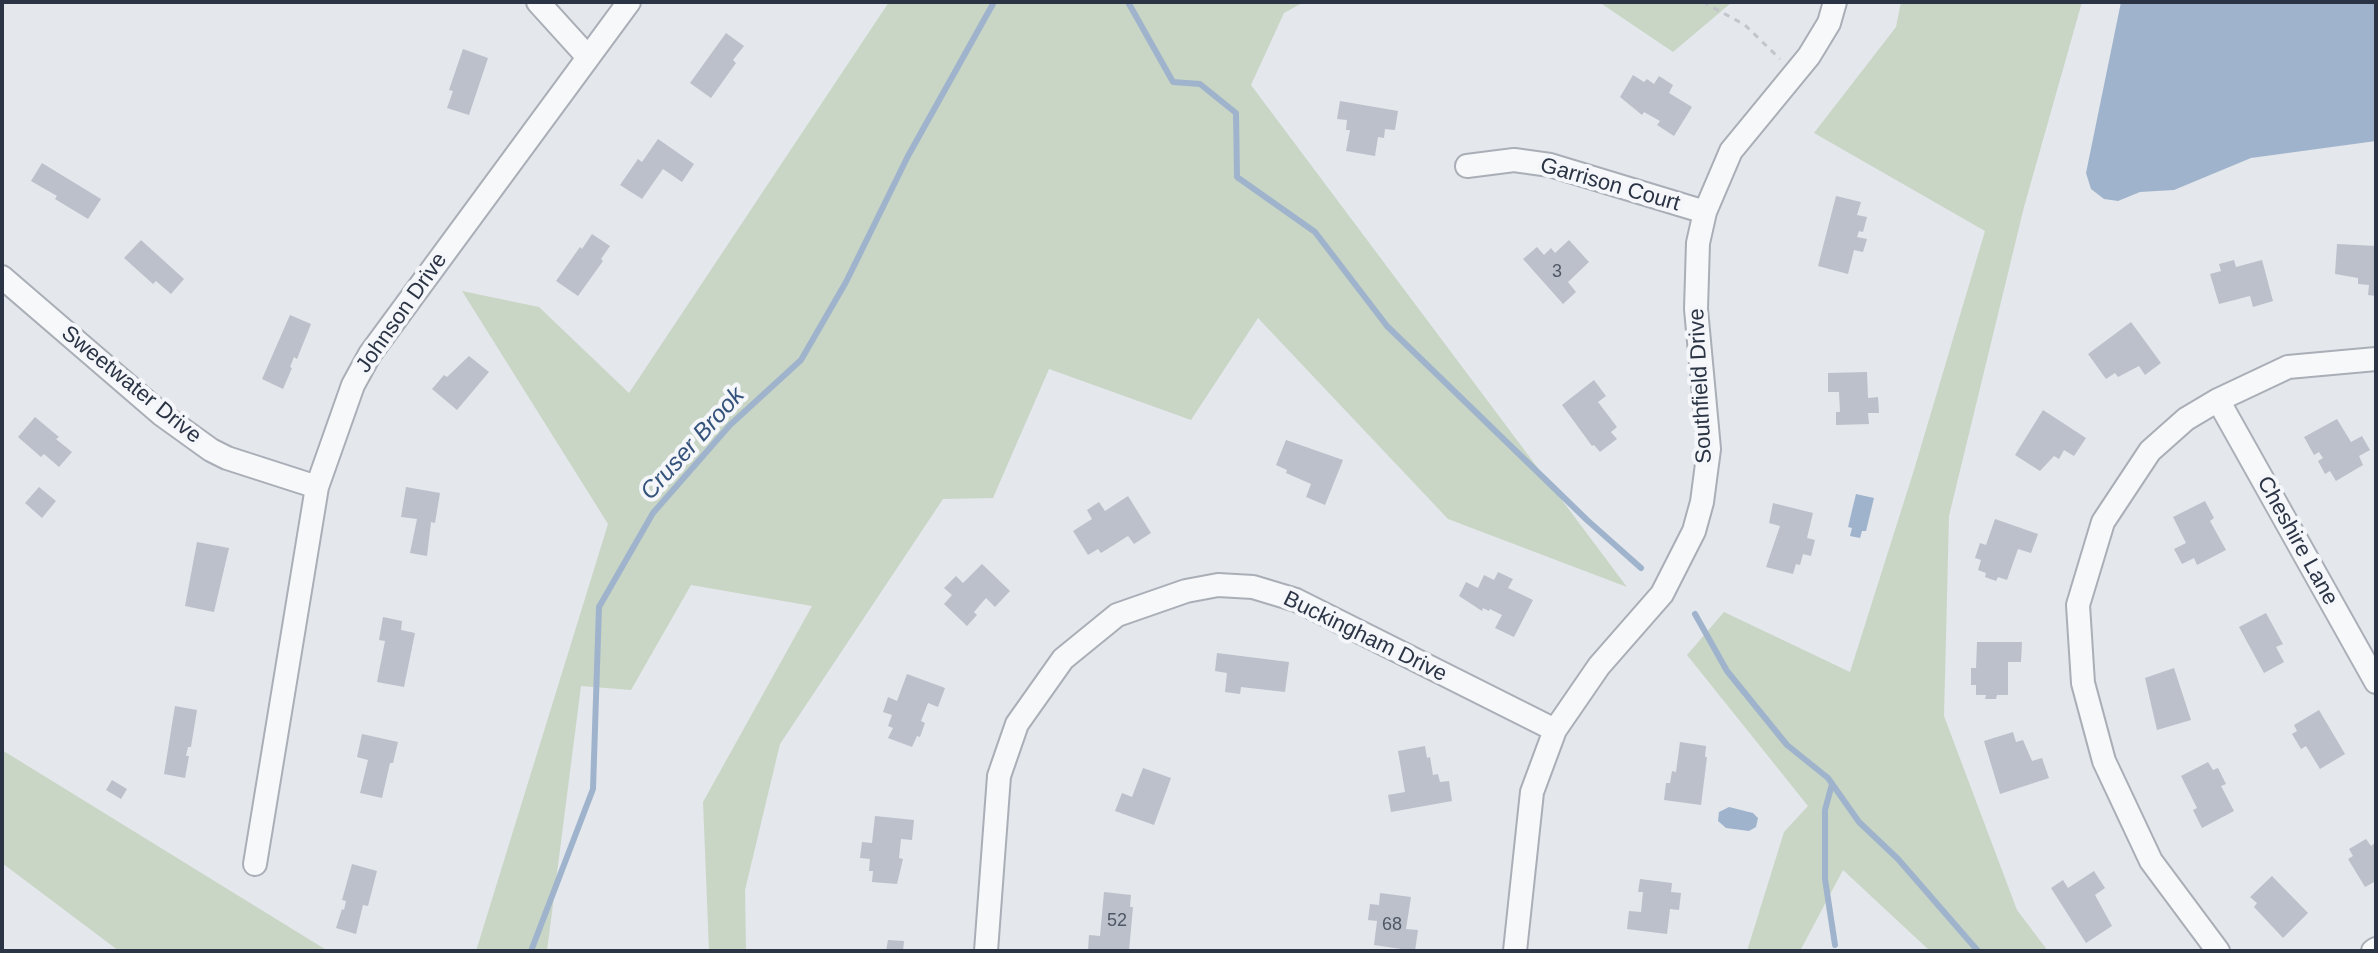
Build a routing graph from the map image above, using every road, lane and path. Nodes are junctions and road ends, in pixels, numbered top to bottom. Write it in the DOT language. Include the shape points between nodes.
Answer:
graph roads {
  1 [pos="538,2"];
  2 [pos="629,2"];
  3 [pos="1703,2"];
  4 [pos="1835,2"];
  5 [pos="587,56"];
  6 [pos="1783,61"];
  7 [pos="1467,166"];
  8 [pos="1705,212"];
  9 [pos="2,277"];
  10 [pos="2376,359"];
  11 [pos="2218,400"];
  12 [pos="317,487"];
  13 [pos="2376,682"];
  14 [pos="1555,730"];
  15 [pos="255,864"];
  16 [pos="986,951"];
  17 [pos="1515,951"];
  18 [pos="2218,951"];
  1 -- 5 [label="street"];
  2 -- 5 [label="street, Johnson Drive"];
  3 -- 6 [label="path" via="1745,25"];
  4 -- 8 [label="street, Southfield Drive" via="1809,56 1731,151"];
  5 -- 12 [label="street, Johnson Drive" via="370,354 353,385"];
  7 -- 8 [label="street, Garrison Court" via="1514,160 1550,165"];
  8 -- 14 [label="street, Southfield Drive" via="1698,243 1696,309 1709,449 1694,531 1662,594 1599,666"];
  9 -- 12 [label="street, Sweetwater Drive" via="161,414 211,450"];
  10 -- 11 [label="street" via="2288,367"];
  11 -- 13 [label="street, Cheshire Lane"];
  11 -- 18 [label="street" via="2150,451 2103,522 2078,605 2083,683 2104,761 2151,861"];
  12 -- 15 [label="street, Johnson Drive"];
  14 -- 16 [label="street, Buckingham Drive" via="1296,600 1253,587 1218,585 1186,591 1117,615 1063,659 1017,724 999,776"];
  14 -- 17 [label="street, Southfield Drive" via="1532,792"];
}
